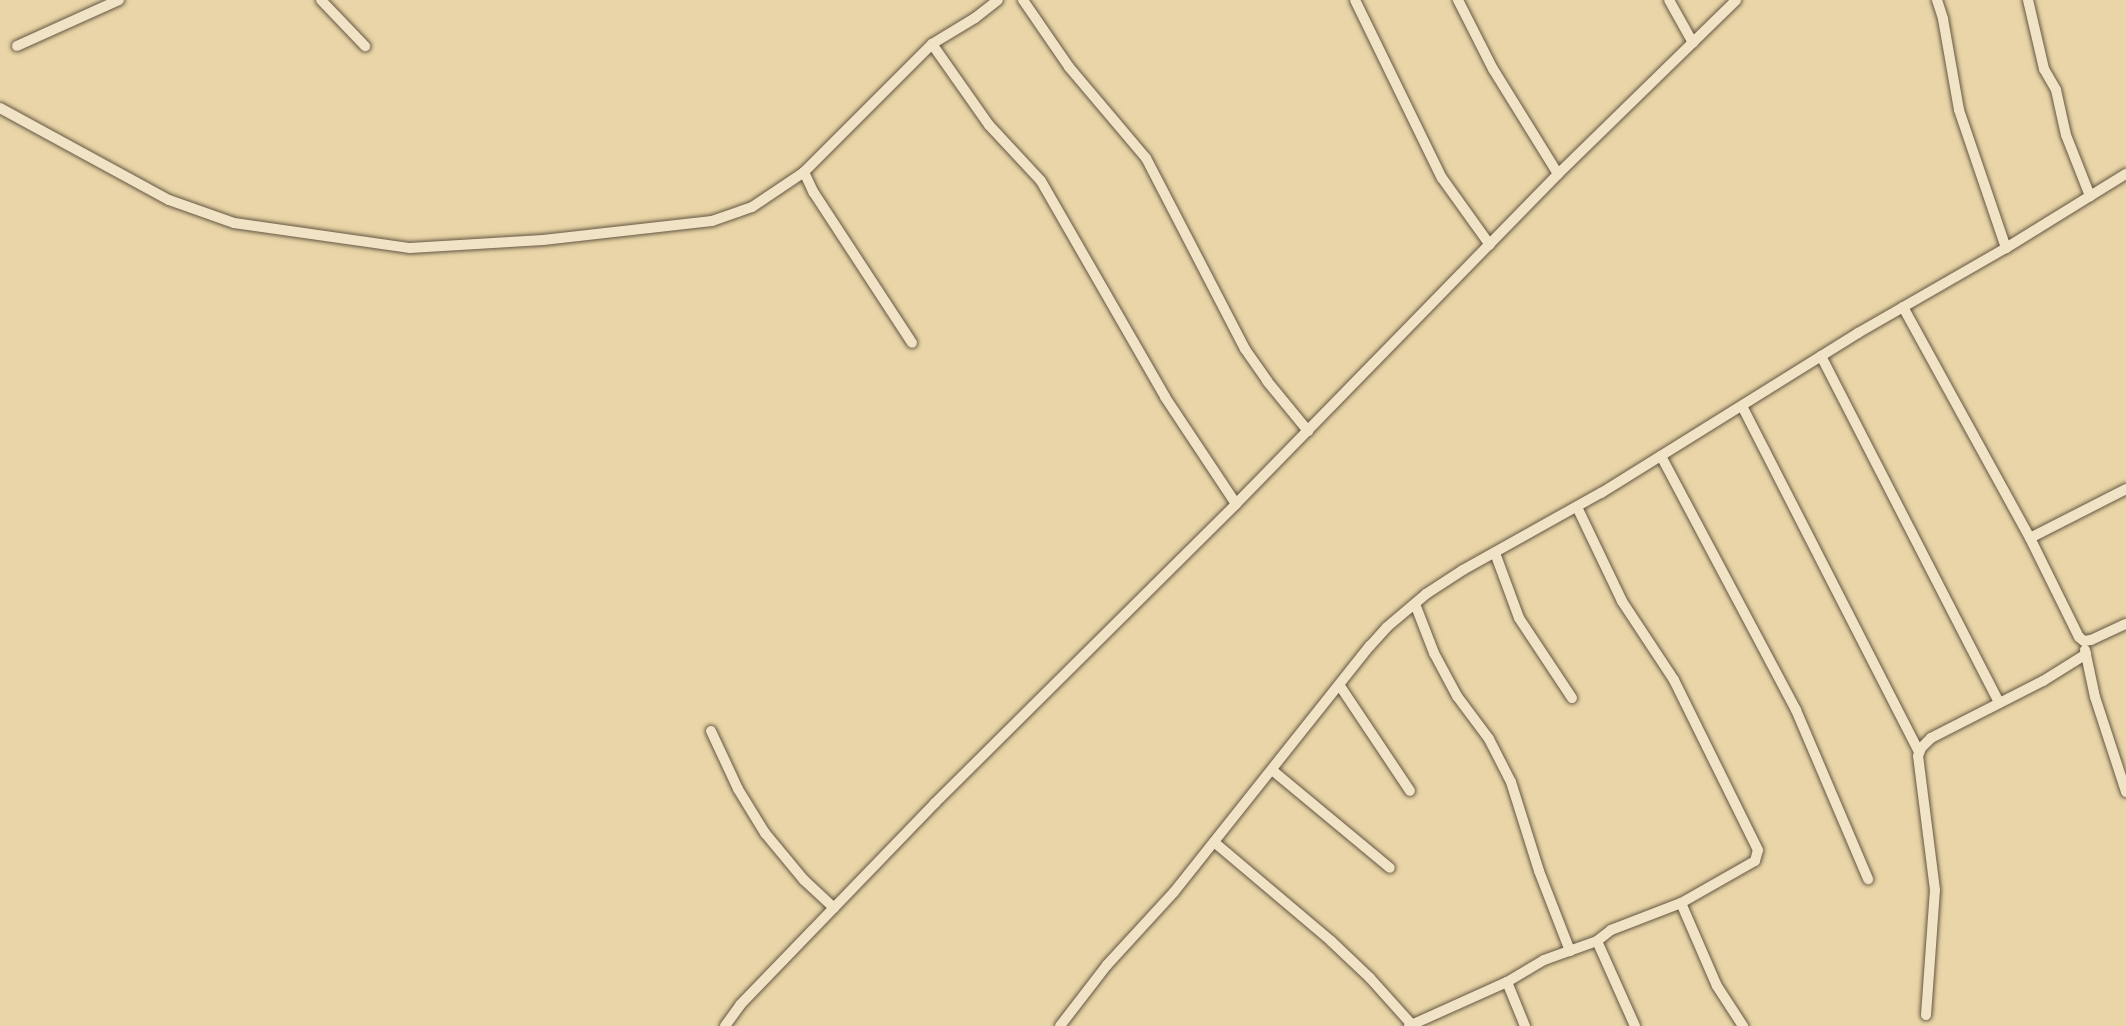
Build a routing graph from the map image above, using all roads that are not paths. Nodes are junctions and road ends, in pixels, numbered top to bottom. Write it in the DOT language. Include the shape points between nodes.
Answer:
graph roads {
  1 [pos="119,0"];
  2 [pos="321,0"];
  3 [pos="998,0"];
  4 [pos="1023,0"];
  5 [pos="1355,0"];
  6 [pos="1458,0"];
  7 [pos="1669,0"];
  8 [pos="1736,0"];
  9 [pos="1937,0"];
  10 [pos="2028,0"];
  11 [pos="1693,43"];
  12 [pos="932,44"];
  13 [pos="17,46"];
  14 [pos="364,46"];
  15 [pos="0,108"];
  16 [pos="804,172"];
  17 [pos="1558,174"];
  18 [pos="2126,174"];
  19 [pos="2090,196"];
  20 [pos="1490,245"];
  21 [pos="2006,248"];
  22 [pos="1903,307"];
  23 [pos="912,343"];
  24 [pos="1821,356"];
  25 [pos="1742,406"];
  26 [pos="1308,431"];
  27 [pos="1661,456"];
  28 [pos="2126,489"];
  29 [pos="1236,504"];
  30 [pos="1577,507"];
  31 [pos="2030,538"];
  32 [pos="1495,553"];
  33 [pos="1414,604"];
  34 [pos="2126,624"];
  35 [pos="2084,641"];
  36 [pos="2086,654"];
  37 [pos="1340,686"];
  38 [pos="1572,698"];
  39 [pos="1999,702"];
  40 [pos="711,731"];
  41 [pos="1919,752"];
  42 [pos="1272,770"];
  43 [pos="1410,790"];
  44 [pos="2126,792"];
  45 [pos="1214,842"];
  46 [pos="1389,868"];
  47 [pos="1869,879"];
  48 [pos="1681,903"];
  49 [pos="834,908"];
  50 [pos="1597,941"];
  51 [pos="1570,951"];
  52 [pos="1507,982"];
  53 [pos="1926,1015"];
  54 [pos="1412,1025"];
  55 [pos="725,1026"];
  56 [pos="1060,1026"];
  57 [pos="1525,1026"];
  58 [pos="1635,1026"];
  59 [pos="1743,1026"];
  1 -- 13 [label="street"];
  2 -- 14 [label="street"];
  3 -- 12 [label="street"];
  4 -- 26 [label="street" via="1069,67 1146,158 1245,349"];
  5 -- 20 [label="street" via="1442,178"];
  6 -- 17 [label="street" via="1493,69"];
  7 -- 11 [label="street"];
  8 -- 11 [label="street"];
  9 -- 21 [label="street" via="1959,110"];
  10 -- 19 [label="street" via="2044,69 2056,90 2066,135"];
  11 -- 17 [label="street"];
  12 -- 16 [label="street"];
  12 -- 29 [label="street" via="990,125 1041,181 1165,397"];
  15 -- 16 [label="street" via="169,200 201,213 234,223 410,248 543,240 712,221 752,207"];
  16 -- 23 [label="street"];
  17 -- 20 [label="street"];
  18 -- 19 [label="street"];
  19 -- 21 [label="street"];
  20 -- 26 [label="street"];
  21 -- 22 [label="street"];
  22 -- 24 [label="street"];
  22 -- 31 [label="street"];
  24 -- 25 [label="street"];
  24 -- 39 [label="street"];
  25 -- 27 [label="street"];
  25 -- 41 [label="street"];
  26 -- 29 [label="street"];
  27 -- 30 [label="street"];
  27 -- 47 [label="street" via="1796,710"];
  28 -- 31 [label="street"];
  29 -- 49 [label="street"];
  30 -- 32 [label="street"];
  30 -- 48 [label="street" via="1622,601 1674,680 1758,850 1755,861"];
  31 -- 35 [label="street"];
  32 -- 33 [label="street"];
  32 -- 38 [label="street" via="1519,618"];
  33 -- 37 [label="street" via="1387,627"];
  33 -- 51 [label="street" via="1438,662 1489,739 1510,782"];
  34 -- 35 [label="street"];
  35 -- 36 [label="street"];
  36 -- 39 [label="street"];
  36 -- 44 [label="street" via="2095,697"];
  37 -- 42 [label="street"];
  37 -- 43 [label="street"];
  39 -- 41 [label="street" via="1931,738"];
  40 -- 49 [label="street" via="738,789 765,833 804,880"];
  41 -- 53 [label="street" via="1935,890"];
  42 -- 45 [label="street"];
  42 -- 46 [label="street"];
  45 -- 54 [label="street" via="1331,941"];
  45 -- 56 [label="street" via="1107,965"];
  48 -- 50 [label="street" via="1611,930"];
  48 -- 59 [label="street" via="1717,986"];
  49 -- 55 [label="street" via="740,1005"];
  50 -- 51 [label="street"];
  50 -- 58 [label="street"];
  51 -- 52 [label="street" via="1544,960"];
  52 -- 54 [label="street"];
  52 -- 57 [label="street"];
}
